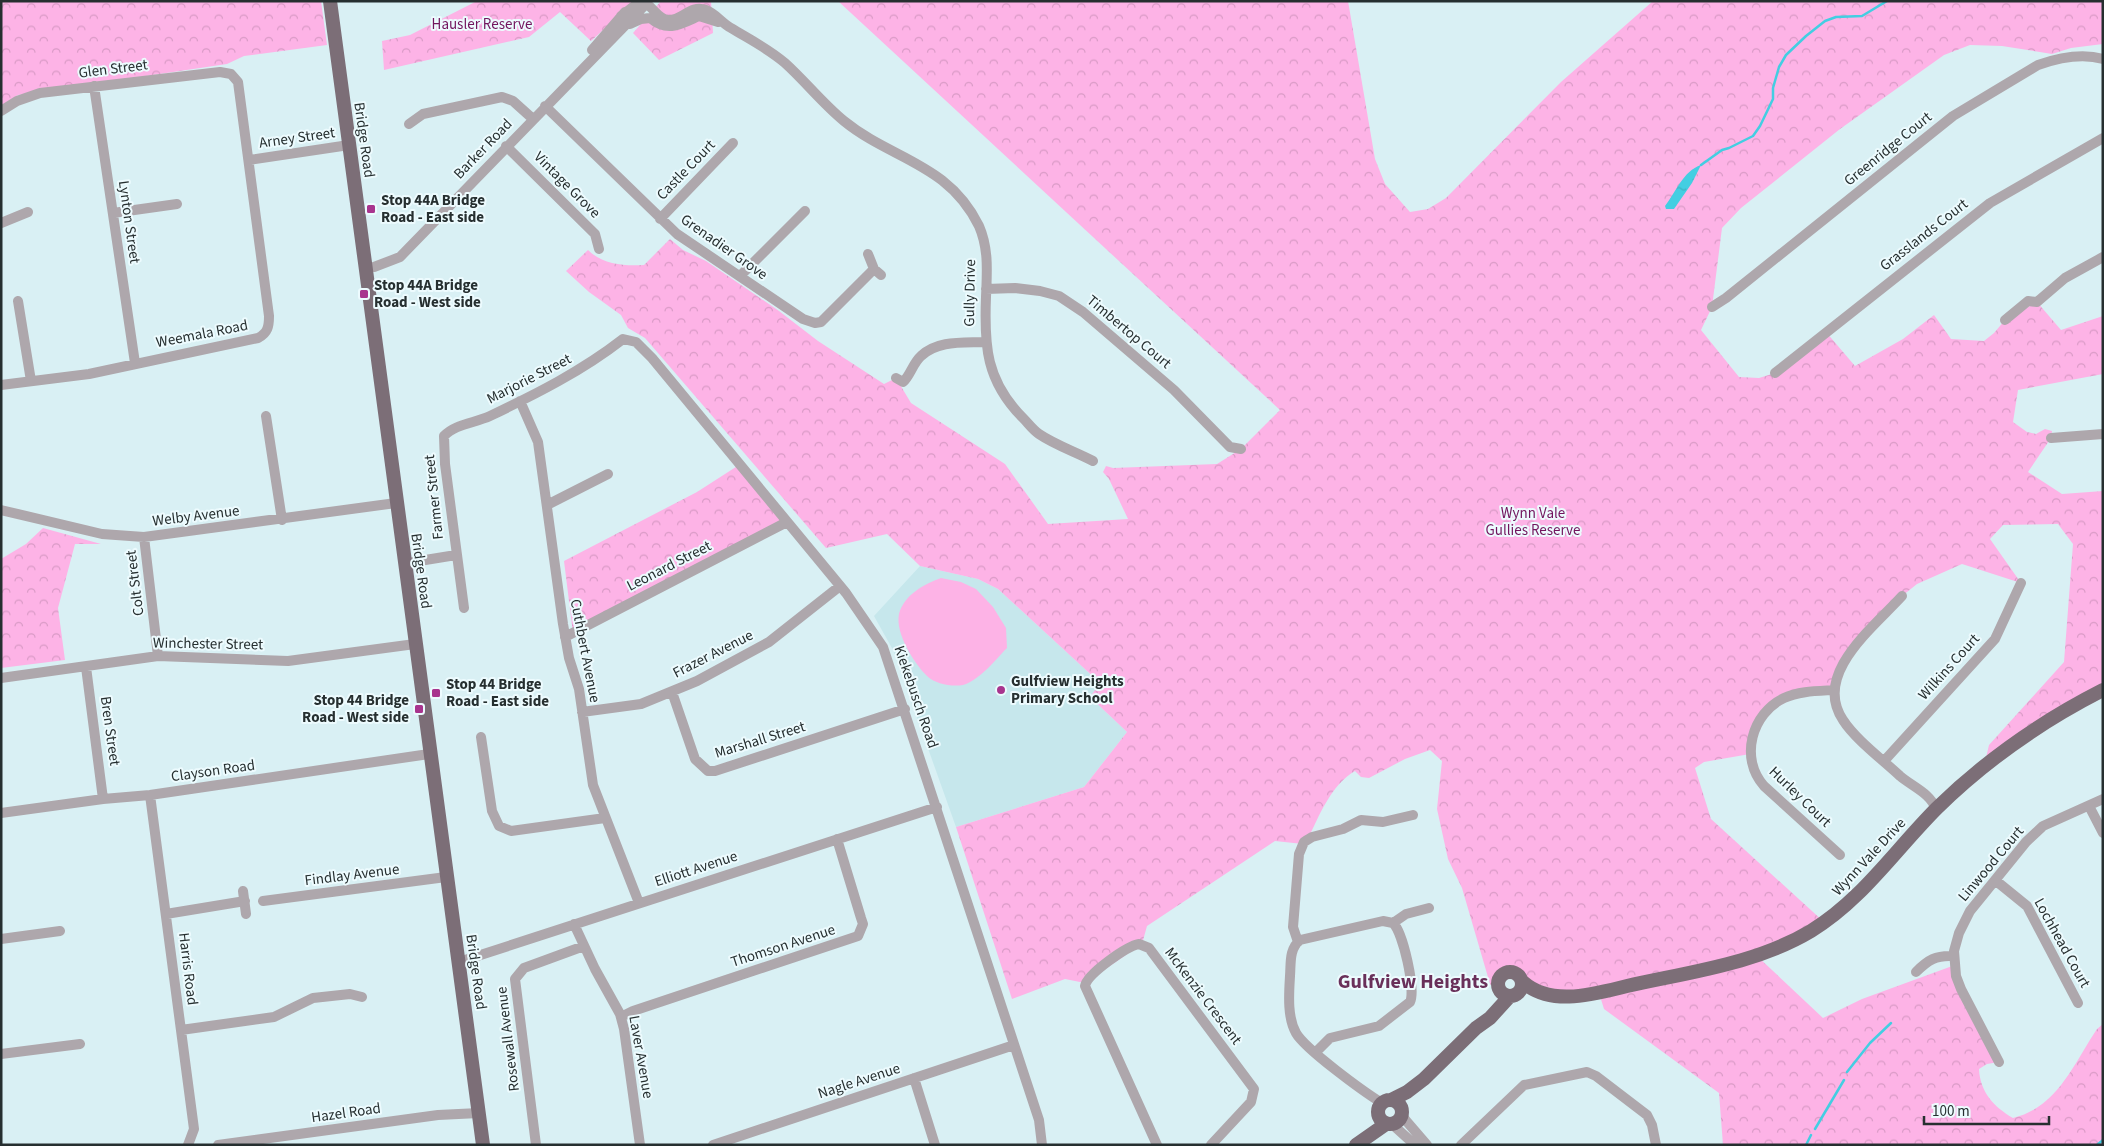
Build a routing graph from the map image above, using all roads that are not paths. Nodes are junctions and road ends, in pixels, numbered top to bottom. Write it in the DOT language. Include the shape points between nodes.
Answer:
graph roads {
  1 [pos="330,1"];
  2 [pos="339,1"];
  3 [pos="635,1"];
  4 [pos="648,2"];
  5 [pos="622,16"];
  6 [pos="724,23"];
  7 [pos="621,29"];
  8 [pos="2103,59"];
  9 [pos="231,74"];
  10 [pos="94,86"];
  11 [pos="545,106"];
  12 [pos="1,111"];
  13 [pos="533,118"];
  14 [pos="409,124"];
  15 [pos="2103,138"];
  16 [pos="733,143"];
  17 [pos="353,145"];
  18 [pos="506,146"];
  19 [pos="249,160"];
  20 [pos="177,204"];
  21 [pos="805,211"];
  22 [pos="28,212"];
  23 [pos="113,213"];
  24 [pos="660,219"];
  25 [pos="1,223"];
  26 [pos="599,249"];
  27 [pos="868,254"];
  28 [pos="2103,257"];
  29 [pos="370,269"];
  30 [pos="740,276"];
  31 [pos="986,289"];
  32 [pos="18,301"];
  33 [pos="1712,307"];
  34 [pos="2005,320"];
  35 [pos="623,339"];
  36 [pos="985,342"];
  37 [pos="135,363"];
  38 [pos="1775,373"];
  39 [pos="896,378"];
  40 [pos="31,381"];
  41 [pos="1,385"];
  42 [pos="520,401"];
  43 [pos="266,416"];
  44 [pos="2103,434"];
  45 [pos="444,436"];
  46 [pos="2051,438"];
  47 [pos="1241,449"];
  48 [pos="1093,461"];
  49 [pos="608,474"];
  50 [pos="400,503"];
  51 [pos="547,505"];
  52 [pos="1,510"];
  53 [pos="282,520"];
  54 [pos="787,522"];
  55 [pos="144,537"];
  56 [pos="456,555"];
  57 [pos="413,562"];
  58 [pos="2021,582"];
  59 [pos="840,586"];
  60 [pos="1902,596"];
  61 [pos="464,608"];
  62 [pos="565,637"];
  63 [pos="419,643"];
  64 [pos="158,656"];
  65 [pos="86,667"];
  66 [pos="1,678"];
  67 [pos="1834,690"];
  68 [pos="2103,690"];
  69 [pos="672,692"];
  70 [pos="905,710"];
  71 [pos="582,712"];
  72 [pos="481,737"];
  73 [pos="434,754"];
  74 [pos="1884,760"];
  75 [pos="150,795"];
  76 [pos="104,799"];
  77 [pos="2103,800"];
  78 [pos="2089,806"];
  79 [pos="937,807"];
  80 [pos="1936,809"];
  81 [pos="1,813"];
  82 [pos="1413,815"];
  83 [pos="605,818"];
  84 [pos="2103,833"];
  85 [pos="837,839"];
  86 [pos="1840,855"];
  87 [pos="450,877"];
  88 [pos="1996,880"];
  89 [pos="243,891"];
  90 [pos="263,901"];
  91 [pos="245,902"];
  92 [pos="639,903"];
  93 [pos="1429,908"];
  94 [pos="166,914"];
  95 [pos="246,914"];
  96 [pos="1393,923"];
  97 [pos="574,924"];
  98 [pos="60,931"];
  99 [pos="1,938"];
  100 [pos="1298,942"];
  101 [pos="584,946"];
  102 [pos="1953,956"];
  103 [pos="462,962"];
  104 [pos="1916,972"];
  105 [pos="1523,982"];
  106 [pos="1599,993"];
  107 [pos="1509,995"];
  108 [pos="362,997"];
  109 [pos="2078,1003"];
  110 [pos="621,1017"];
  111 [pos="181,1030"];
  112 [pos="80,1044"];
  113 [pos="1014,1045"];
  114 [pos="1316,1052"];
  115 [pos="1,1054"];
  116 [pos="1999,1062"];
  117 [pos="914,1078"];
  118 [pos="482,1111"];
  119 [pos="1389,1113"];
  120 [pos="1356,1144"];
  121 [pos="188,1145"];
  122 [pos="218,1145"];
  123 [pos="483,1145"];
  124 [pos="490,1145"];
  125 [pos="536,1145"];
  126 [pos="640,1145"];
  127 [pos="713,1145"];
  128 [pos="935,1145"];
  129 [pos="1042,1145"];
  130 [pos="1157,1145"];
  131 [pos="1211,1145"];
  132 [pos="1415,1145"];
  133 [pos="1427,1145"];
  134 [pos="1461,1145"];
  135 [pos="1656,1145"];
  1 -- 17 [label="main road, Bridge Road"];
  2 -- 17 [label="main road, Bridge Road"];
  3 -- 5 [label="street, Barker Road"];
  4 -- 5 [label="street" via="641,1"];
  4 -- 6 [label="street, Gully Drive" via="663,19 676,19 696,9 706,10"];
  4 -- 7 [label="street, Barker Road"];
  5 -- 11 [label="street, Barker Road"];
  6 -- 7 [label="street, Gully Drive" via="699,16 672,28 650,18"];
  6 -- 31 [label="street, Gully Drive" via="771,51 843,121 868,139 940,178 970,210 979,228 988,263"];
  7 -- 11 [label="street, Barker Road"];
  8 -- 33 [label="street, Greenridge Court" via="2083,56 2052,60 1964,109"];
  9 -- 10 [label="street, Glen Street" via="220,72"];
  9 -- 19 [label="street, Weemala Road" via="238,82"];
  10 -- 12 [label="street, Glen Street" via="28,96"];
  10 -- 23 [label="street, Lynton Street"];
  11 -- 13 [label="street, Barker Road"];
  11 -- 24 [label="street, Grenadier Grove"];
  13 -- 14 [label="street" via="513,101 502,97 424,114"];
  13 -- 18 [label="street, Barker Road"];
  15 -- 38 [label="street, Grasslands Court" via="1990,203"];
  16 -- 24 [label="street, Castle Court"];
  17 -- 19 [label="street, Arney Street"];
  17 -- 29 [label="main road, Bridge Road"];
  18 -- 26 [label="street, Vintage Grove" via="595,234"];
  18 -- 29 [label="street, Barker Road" via="400,257"];
  19 -- 37 [label="street, Weemala Road" via="269,316 265,335"];
  20 -- 23 [label="street"];
  21 -- 30 [label="street"];
  22 -- 25 [label="street"];
  23 -- 37 [label="street, Lynton Street"];
  24 -- 30 [label="street, Grenadier Grove" via="700,251"];
  27 -- 30 [label="street, Grenadier Grove" via="877,272 821,322 803,319"];
  28 -- 34 [label="street" via="2065,278 2037,302 2028,301"];
  29 -- 50 [label="main road, Bridge Road"];
  31 -- 36 [label="street, Gully Drive"];
  31 -- 47 [label="street, Timbertop Court" via="1015,288 1059,296 1083,312 1174,390 1230,452"];
  32 -- 40 [label="street"];
  35 -- 42 [label="street, Marjorie Street" via="585,367"];
  35 -- 54 [label="street, Kiekebusch Road" via="636,342 652,358"];
  36 -- 39 [label="street" via="949,343 934,347 921,356 906,380 903,382"];
  36 -- 48 [label="street, Gully Drive" via="990,368 1014,410 1038,434"];
  37 -- 40 [label="street, Weemala Road" via="89,374"];
  40 -- 41 [label="street, Weemala Road"];
  42 -- 45 [label="street, Marjorie Street" via="487,418 452,429"];
  42 -- 51 [label="street, Cuthbert Avenue" via="538,442"];
  43 -- 53 [label="street"];
  44 -- 46 [label="street"];
  45 -- 56 [label="street, Farmer Street"];
  49 -- 51 [label="street"];
  50 -- 53 [label="street, Welby Avenue"];
  50 -- 57 [label="main road, Bridge Road"];
  50 -- 63 [label="main road, Bridge Road"];
  51 -- 62 [label="street, Cuthbert Avenue"];
  52 -- 55 [label="street, Welby Avenue" via="102,534"];
  53 -- 55 [label="street, Welby Avenue"];
  54 -- 59 [label="street, Kiekebusch Road"];
  54 -- 62 [label="street, Leonard Street"];
  55 -- 64 [label="street, Colt Street"];
  56 -- 57 [label="street, Farmer Street"];
  56 -- 61 [label="street, Farmer Street"];
  57 -- 63 [label="main road, Bridge Road"];
  58 -- 74 [label="street, Wilkins Court" via="1995,639"];
  59 -- 69 [label="street, Frazer Avenue" via="769,642"];
  59 -- 70 [label="street, Kiekebusch Road" via="883,647"];
  60 -- 67 [label="street" via="1842,663"];
  62 -- 71 [label="street, Cuthbert Avenue"];
  63 -- 64 [label="street, Winchester Street" via="288,661"];
  63 -- 73 [label="main road, Bridge Road"];
  64 -- 65 [label="street, Winchester Street"];
  65 -- 66 [label="street, Winchester Street"];
  65 -- 76 [label="street, Bren Street"];
  67 -- 74 [label="street" via="1842,719"];
  67 -- 86 [label="street, Hurley Court" via="1801,692 1777,702 1754,731 1750,754 1758,779"];
  68 -- 80 [label="main road, Wynn Vale Drive" via="2013,744"];
  69 -- 70 [label="street, Marshall Street" via="695,759 708,771"];
  69 -- 71 [label="street, Frazer Avenue" via="640,704"];
  70 -- 79 [label="street, Kiekebusch Road"];
  71 -- 83 [label="street, Cuthbert Avenue" via="590,774"];
  72 -- 83 [label="street" via="492,812 499,826 511,831"];
  73 -- 75 [label="street, Clayson Road"];
  73 -- 87 [label="main road, Bridge Road"];
  74 -- 80 [label="street" via="1933,802"];
  75 -- 76 [label="street, Clayson Road"];
  75 -- 94 [label="street, Harris Road"];
  76 -- 81 [label="street, Clayson Road"];
  77 -- 78 [label="street, Linwood Court"];
  78 -- 84 [label="street"];
  78 -- 88 [label="street, Linwood Court" via="2043,826"];
  79 -- 85 [label="street, Elliott Avenue"];
  79 -- 113 [label="street, Kiekebusch Road"];
  80 -- 106 [label="main road, Wynn Vale Drive" via="1859,894 1802,936 1742,960"];
  82 -- 100 [label="street" via="1383,822 1361,820 1303,844 1299,854 1293,927"];
  83 -- 92 [label="street, Cuthbert Avenue"];
  85 -- 92 [label="street, Elliott Avenue"];
  85 -- 110 [label="street, Thomson Avenue" via="861,918 858,936"];
  87 -- 90 [label="street, Findlay Avenue"];
  87 -- 103 [label="main road, Bridge Road"];
  88 -- 102 [label="street, Linwood Court" via="1964,922"];
  88 -- 109 [label="street, Lochhead Court" via="2027,906"];
  89 -- 91 [label="street"];
  91 -- 94 [label="street"];
  91 -- 95 [label="street"];
  92 -- 97 [label="street, Elliott Avenue"];
  93 -- 96 [label="street" via="1406,914"];
  94 -- 111 [label="street, Harris Road"];
  96 -- 100 [label="street" via="1383,921"];
  96 -- 114 [label="street" via="1399,932 1412,987 1410,1002 1382,1024 1333,1037"];
  97 -- 101 [label="street, Laver Avenue"];
  97 -- 103 [label="street, Elliott Avenue"];
  98 -- 99 [label="street"];
  100 -- 114 [label="street" via="1291,954 1289,995 1292,1025 1298,1036"];
  101 -- 110 [label="street, Laver Avenue"];
  101 -- 125 [label="street, Rosewall Avenue" via="524,968 515,979"];
  102 -- 104 [label="street" via="1934,958"];
  102 -- 116 [label="street" via="1961,989"];
  103 -- 118 [label="main road, Bridge Road"];
  105 -- 106 [label="main road, Wynn Vale Drive" via="1531,990 1550,996"];
  105 -- 107 [label="main road" via="1522,989"];
  105 -- 107 [label="main road" via="1516,972 1506,972 1498,980"];
  106 -- 107 [label="main road, Wynn Vale Drive" via="1576,1002 1558,1004"];
  107 -- 119 [label="main road"];
  108 -- 111 [label="street" via="350,994 313,998 274,1018"];
  110 -- 126 [label="street, Laver Avenue"];
  111 -- 121 [label="street, Harris Road" via="194,1129"];
  112 -- 115 [label="street"];
  113 -- 117 [label="street, Nagle Avenue"];
  113 -- 129 [label="street, Kiekebusch Road" via="1039,1120"];
  114 -- 119 [label="street"];
  117 -- 127 [label="street, Nagle Avenue"];
  117 -- 128 [label="street"];
  118 -- 122 [label="street, Hazel Road"];
  118 -- 123 [label="main road, Bridge Road"];
  118 -- 124 [label="main road, Bridge Road"];
  119 -- 120 [label="main road"];
  119 -- 132 [label="street"];
  119 -- 133 [label="street"];
  130 -- 131 [label="street, McKenzie Crescent" via="1085,986 1089,976 1139,944 1148,948 1254,1090 1251,1102"];
  134 -- 135 [label="street" via="1524,1085 1587,1072 1647,1115"];
}
